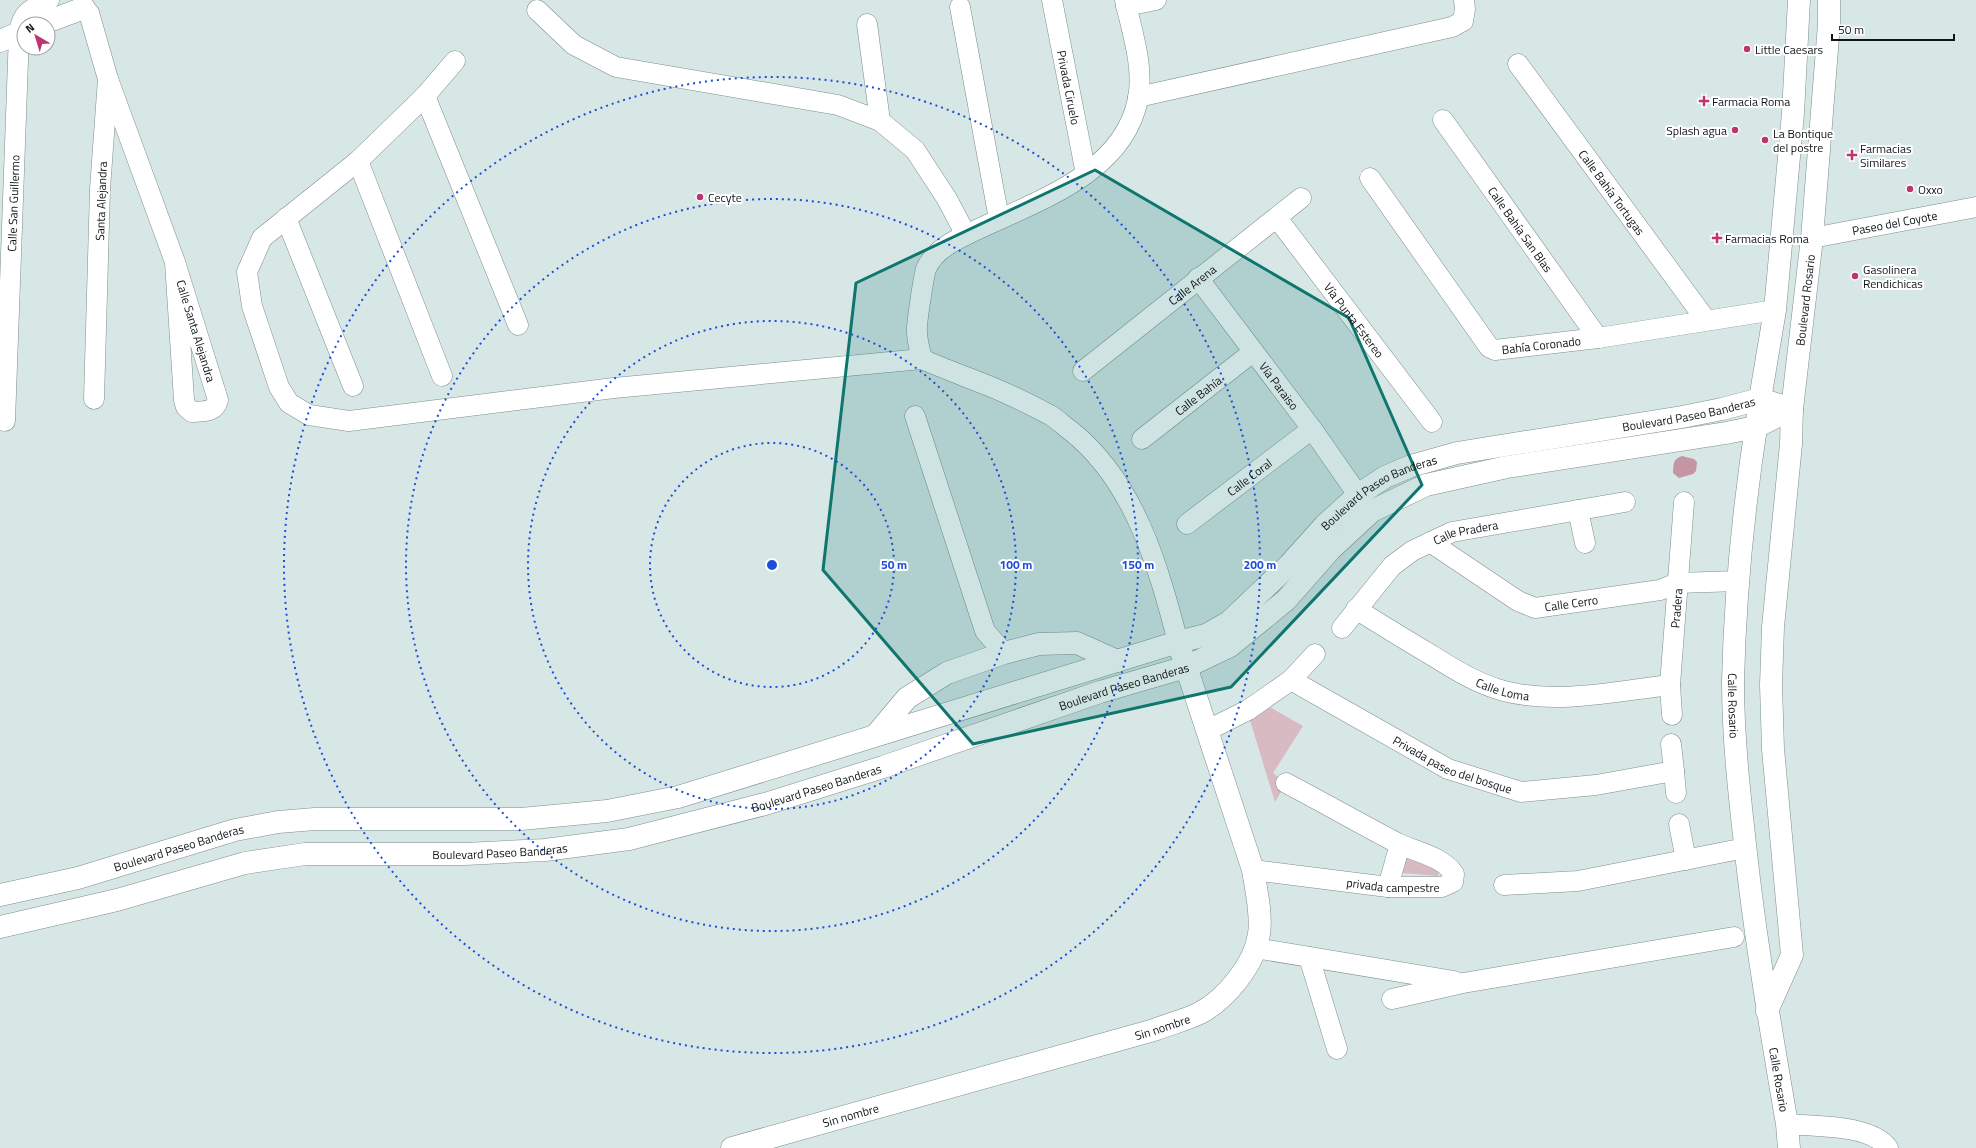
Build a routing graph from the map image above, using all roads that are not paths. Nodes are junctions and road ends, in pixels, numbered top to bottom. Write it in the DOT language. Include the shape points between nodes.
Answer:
graph roads {
  1 [pos="50,0"];
  2 [pos="1052,0"];
  3 [pos="1156,0"];
  4 [pos="1464,0"];
  5 [pos="1799,0"];
  6 [pos="1829,0"];
  7 [pos="1126,3"];
  8 [pos="960,7"];
  9 [pos="84,8"];
  10 [pos="537,10"];
  11 [pos="56,18"];
  12 [pos="867,24"];
  13 [pos="14,35"];
  14 [pos="455,61"];
  15 [pos="1518,64"];
  16 [pos="108,78"];
  17 [pos="426,96"];
  18 [pos="1138,97"];
  19 [pos="1443,120"];
  20 [pos="880,121"];
  21 [pos="358,161"];
  22 [pos="1086,174"];
  23 [pos="1370,178"];
  24 [pos="1301,198"];
  25 [pos="1976,207"];
  26 [pos="286,218"];
  27 [pos="1277,218"];
  28 [pos="1000,219"];
  29 [pos="966,235"];
  30 [pos="1812,238"];
  31 [pos="175,262"];
  32 [pos="1198,278"];
  33 [pos="1775,310"];
  34 [pos="1706,320"];
  35 [pos="518,325"];
  36 [pos="1598,338"];
  37 [pos="1253,352"];
  38 [pos="922,359"];
  39 [pos="1083,371"];
  40 [pos="442,376"];
  41 [pos="353,386"];
  42 [pos="94,399"];
  43 [pos="1760,399"];
  44 [pos="1792,409"];
  45 [pos="915,416"];
  46 [pos="5,421"];
  47 [pos="1432,422"];
  48 [pos="1756,427"];
  49 [pos="1312,429"];
  50 [pos="1142,439"];
  51 [pos="1358,495"];
  52 [pos="1625,502"];
  53 [pos="1684,502"];
  54 [pos="1578,510"];
  55 [pos="1187,524"];
  56 [pos="1430,542"];
  57 [pos="1585,543"];
  58 [pos="1738,588"];
  59 [pos="1671,589"];
  60 [pos="1356,609"];
  61 [pos="1342,628"];
  62 [pos="985,631"];
  63 [pos="1178,642"];
  64 [pos="1004,653"];
  65 [pos="1315,654"];
  66 [pos="1117,660"];
  67 [pos="978,662"];
  68 [pos="1186,666"];
  69 [pos="1291,680"];
  70 [pos="1670,685"];
  71 [pos="1672,715"];
  72 [pos="1208,730"];
  73 [pos="876,735"];
  74 [pos="1671,744"];
  75 [pos="1674,771"];
  76 [pos="1286,783"];
  77 [pos="1676,793"];
  78 [pos="1679,824"];
  79 [pos="1400,844"];
  80 [pos="1745,848"];
  81 [pos="1686,860"];
  82 [pos="1253,870"];
  83 [pos="1504,885"];
  84 [pos="1388,887"];
  85 [pos="0,895"];
  86 [pos="0,927"];
  87 [pos="1734,937"];
  88 [pos="1255,948"];
  89 [pos="1309,957"];
  90 [pos="1463,983"];
  91 [pos="1392,999"];
  92 [pos="1767,1012"];
  93 [pos="1337,1049"];
  94 [pos="1787,1124"];
  95 [pos="732,1148"];
  96 [pos="1789,1148"];
  97 [pos="1888,1148"];
  1 -- 13 [label="street, Calle San Guillermo" via="27,12"];
  2 -- 22 [label="street, Privada Ciruelo"];
  3 -- 7 [label="street"];
  4 -- 18 [label="street" via="1466,9 1463,21 1452,28"];
  5 -- 33 [label="main road" via="1793,113"];
  6 -- 30 [label="main road, Boulevard Rosario" via="1829,31"];
  7 -- 18 [label="street" via="1136,45"];
  8 -- 28 [label="street"];
  9 -- 11 [label="main road"];
  9 -- 16 [label="street, Santa Alejandra" via="89,12"];
  10 -- 20 [label="street" via="574,45 616,67 838,105"];
  12 -- 20 [label="street"];
  13 -- 46 [label="street, Calle San Guillermo"];
  14 -- 17 [label="street"];
  15 -- 34 [label="street, Calle Bahía Tortugas"];
  16 -- 31 [label="street"];
  16 -- 42 [label="street, Santa Alejandra" via="100,189"];
  17 -- 21 [label="street"];
  17 -- 35 [label="street"];
  18 -- 22 [label="street" via="1128,128 1119,143 1106,158"];
  19 -- 36 [label="street, Calle Bahía San Blas"];
  20 -- 29 [label="street" via="915,150 948,199"];
  21 -- 26 [label="street"];
  21 -- 40 [label="street"];
  22 -- 28 [label="street" via="1056,192"];
  23 -- 36 [label="street, Bahía Coronado" via="1492,349"];
  24 -- 27 [label="street, Calle Arena"];
  25 -- 30 [label="street, Paseo del Coyote"];
  26 -- 38 [label="street" via="262,238 247,272 252,306 279,387 289,403 309,415 349,421 614,388"];
  26 -- 41 [label="street"];
  27 -- 32 [label="street, Calle Arena"];
  27 -- 47 [label="street, Vía Punta Estereo"];
  28 -- 29 [label="street"];
  29 -- 38 [label="street" via="937,253 926,269 916,331"];
  30 -- 44 [label="main road, Boulevard Rosario"];
  31 -- 31 [label="street, Calle Santa Alejandra" via="184,400 186,407 192,412 212,410 217,406 218,400"];
  32 -- 37 [label="street, Vía Paraiso"];
  32 -- 39 [label="street, Calle Arena"];
  33 -- 34 [label="street, Bahía Coronado"];
  33 -- 43 [label="main road"];
  34 -- 36 [label="street, Bahía Coronado"];
  37 -- 49 [label="street, Vía Paraiso"];
  37 -- 50 [label="street, Calle Bahía"];
  38 -- 63 [label="street" via="990,386 1051,415 1086,443 1119,486 1141,526 1155,562"];
  43 -- 44 [label="main road, Boulevard Paseo Banderas"];
  43 -- 48 [label="main road, Calle Rosario"];
  43 -- 51 [label="main road, Boulevard Paseo Banderas" via="1722,410 1457,453 1411,466 1385,477"];
  44 -- 48 [label="main road, Boulevard Paseo Banderas"];
  44 -- 92 [label="main road" via="1791,444 1773,627 1771,685 1773,750 1792,955"];
  45 -- 62 [label="street"];
  48 -- 58 [label="main road, Calle Rosario"];
  48 -- 68 [label="main road, Boulevard Paseo Banderas" via="1507,467 1426,485 1372,511 1331,548 1286,600 1230,646"];
  49 -- 51 [label="street, Vía Paraiso"];
  49 -- 55 [label="street, Calle Coral"];
  51 -- 63 [label="main road, Boulevard Paseo Banderas" via="1229,622 1206,635"];
  52 -- 54 [label="street, Calle Pradera"];
  53 -- 59 [label="street, Pradera"];
  54 -- 56 [label="street, Calle Pradera" via="1452,532"];
  54 -- 57 [label="street"];
  56 -- 59 [label="street, Calle Cerro" via="1518,601 1535,608"];
  56 -- 60 [label="street, Calle Pradera" via="1412,551 1392,566"];
  58 -- 59 [label="street, Calle Cerro"];
  58 -- 80 [label="main road, Calle Rosario" via="1733,684"];
  59 -- 70 [label="street, Pradera"];
  60 -- 61 [label="street, Calle Pradera"];
  60 -- 70 [label="street, Calle Loma" via="1450,666 1504,692 1540,697"];
  62 -- 64 [label="street"];
  62 -- 67 [label="street"];
  63 -- 66 [label="main road, Boulevard Paseo Banderas"];
  63 -- 68 [label="main road, Sin nombre"];
  64 -- 66 [label="main road" via="1039,644 1077,643"];
  64 -- 67 [label="main road"];
  65 -- 69 [label="street"];
  66 -- 73 [label="main road, Boulevard Paseo Banderas"];
  67 -- 73 [label="main road" via="947,673 907,698"];
  68 -- 72 [label="main road, Sin nombre"];
  68 -- 86 [label="main road, Boulevard Paseo Banderas" via="1100,692 883,767 765,804 630,839 545,850 465,854 305,854 245,863 117,900"];
  69 -- 72 [label="street" via="1248,710"];
  69 -- 75 [label="street, Privada paseo del bosque" via="1448,769 1521,792 1596,785"];
  70 -- 71 [label="street, Pradera"];
  72 -- 82 [label="main road, Sin nombre"];
  73 -- 85 [label="main road, Boulevard Paseo Banderas" via="678,797 607,811 521,819 315,819 278,822 235,830 78,878"];
  74 -- 75 [label="street"];
  75 -- 77 [label="street"];
  76 -- 79 [label="street, privada campestre"];
  78 -- 81 [label="street"];
  79 -- 84 [label="street"];
  79 -- 84 [label="street, privada campestre" via="1450,867 1454,874 1453,882 1442,888"];
  80 -- 81 [label="street"];
  80 -- 92 [label="main road, Calle Rosario"];
  81 -- 83 [label="street" via="1578,881"];
  82 -- 84 [label="street, privada campestre"];
  82 -- 88 [label="main road, Sin nombre" via="1260,934"];
  87 -- 90 [label="street"];
  88 -- 89 [label="street"];
  88 -- 95 [label="main road, Sin nombre" via="1240,978 1224,995 1200,1013 1154,1030"];
  89 -- 90 [label="street"];
  89 -- 93 [label="street"];
  90 -- 91 [label="street"];
  92 -- 94 [label="main road, Calle Rosario"];
  94 -- 96 [label="main road, Calle Rosario"];
  94 -- 97 [label="street" via="1867,1132"];
}
